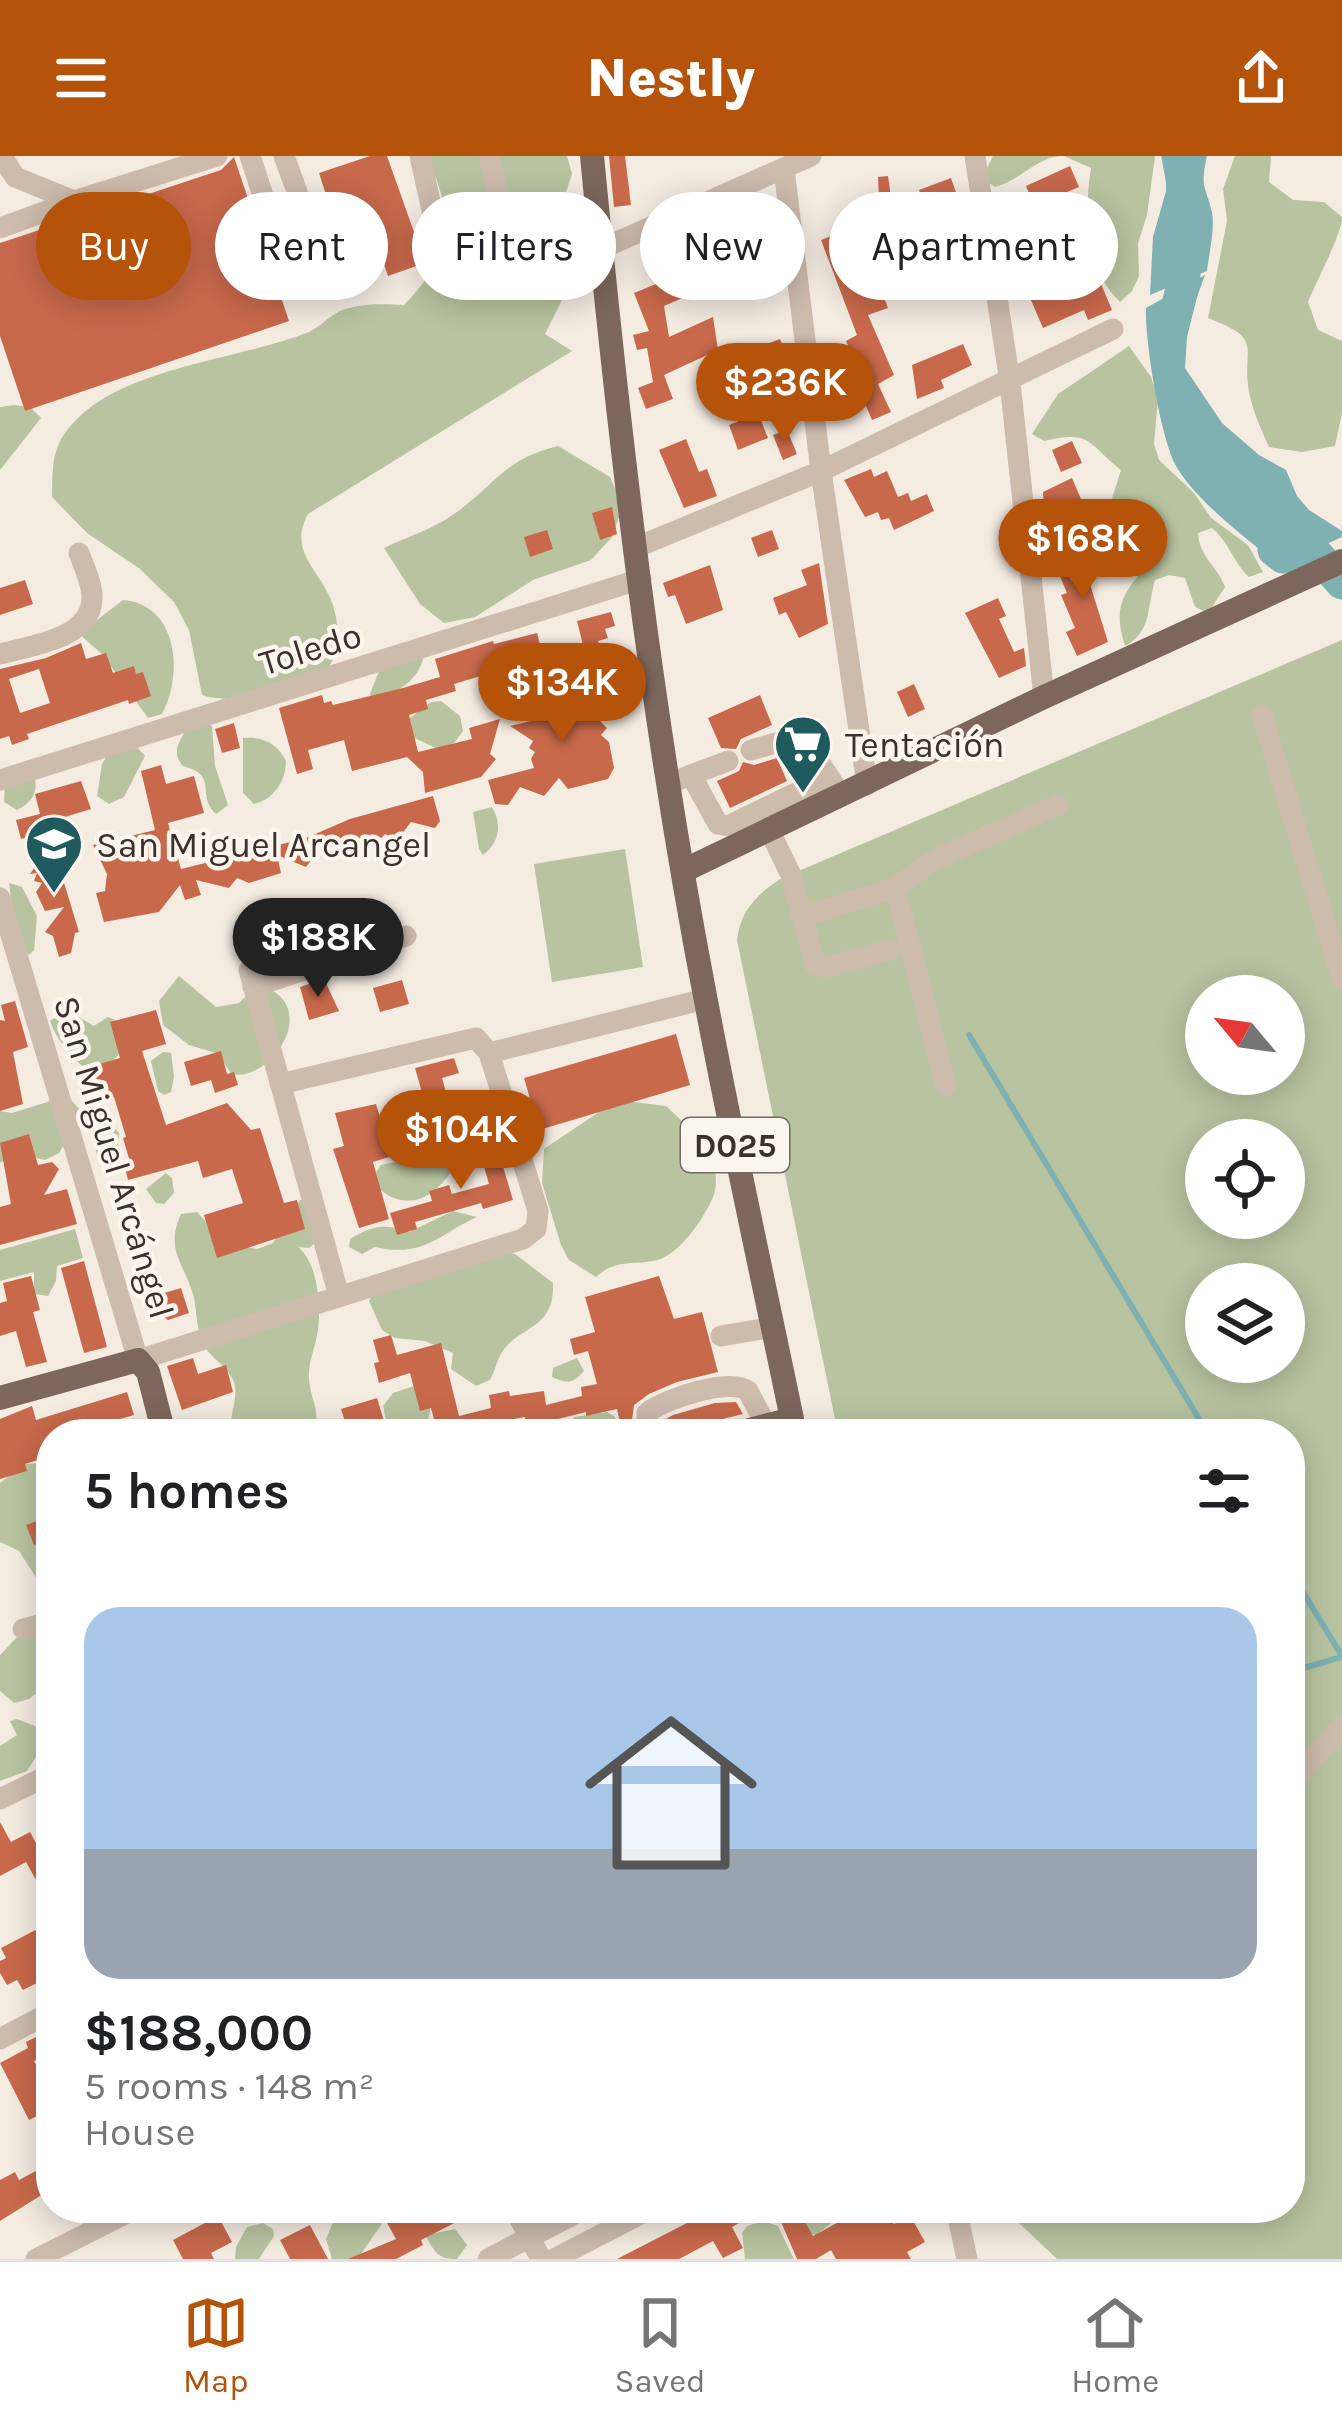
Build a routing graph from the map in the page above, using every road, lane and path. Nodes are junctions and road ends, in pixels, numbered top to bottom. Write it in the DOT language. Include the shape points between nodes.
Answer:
graph roads {
  1 [pos="2,156"];
  2 [pos="217,156"];
  3 [pos="250,156"];
  4 [pos="284,156"];
  5 [pos="420,156"];
  6 [pos="489,156"];
  7 [pos="592,156"];
  8 [pos="811,156"];
  9 [pos="975,156"];
  10 [pos="784,169"];
  11 [pos="51,192"];
  12 [pos="103,192"];
  13 [pos="595,192"];
  14 [pos="36,215"];
  15 [pos="0,228"];
  16 [pos="616,242"];
  17 [pos="607,300"];
  18 [pos="1113,328"];
  19 [pos="1010,382"];
  20 [pos="821,471"];
  21 [pos="637,548"];
  22 [pos="80,553"];
  23 [pos="1342,561"];
  24 [pos="641,580"];
  25 [pos="0,654"];
  26 [pos="1044,697"];
  27 [pos="1262,715"];
  28 [pos="751,750"];
  29 [pos="728,761"];
  30 [pos="680,779"];
  31 [pos="0,780"];
  32 [pos="867,785"];
  33 [pos="835,787"];
  34 [pos="1058,805"];
  35 [pos="765,822"];
  36 [pos="683,871"];
  37 [pos="895,888"];
  38 [pos="0,898"];
  39 [pos="801,917"];
  40 [pos="406,936"];
  41 [pos="890,950"];
  42 [pos="1340,966"];
  43 [pos="705,999"];
  44 [pos="489,1053"];
  45 [pos="280,1084"];
  46 [pos="946,1086"];
  47 [pos="339,1296"];
  48 [pos="773,1328"];
  49 [pos="721,1336"];
  50 [pos="138,1360"];
  51 [pos="0,1398"];
  52 [pos="160,1419"];
  53 [pos="647,1419"];
  54 [pos="763,1419"];
  55 [pos="792,1419"];
  56 [pos="36,1626"];
  57 [pos="23,1629"];
  58 [pos="1342,1726"];
  59 [pos="1305,1767"];
  60 [pos="36,1781"];
  61 [pos="0,1799"];
  62 [pos="36,2020"];
  63 [pos="0,2038"];
  64 [pos="108,2223"];
  65 [pos="522,2223"];
  66 [pos="558,2223"];
  67 [pos="623,2223"];
  68 [pos="959,2223"];
  69 [pos="529,2238"];
  70 [pos="37,2259"];
  71 [pos="488,2259"];
  72 [pos="541,2259"];
  73 [pos="554,2259"];
  74 [pos="967,2259"];
  1 -- 11 [label="street" via="15,178"];
  2 -- 12 [label="street"];
  3 -- 4 [label="street" via="289,272 314,280 324,266"];
  5 -- 6 [label="street" via="435,224 452,237 480,232 494,219"];
  7 -- 13 [label="main road"];
  8 -- 10 [label="street"];
  9 -- 19 [label="street"];
  10 -- 16 [label="street"];
  10 -- 20 [label="street"];
  14 -- 15 [label="street"];
  17 -- 21 [label="main road"];
  18 -- 19 [label="street"];
  19 -- 20 [label="street"];
  19 -- 26 [label="street"];
  20 -- 21 [label="street"];
  20 -- 32 [label="street"];
  21 -- 24 [label="main road"];
  22 -- 25 [label="street" via="92,600 78,628"];
  23 -- 26 [label="main road"];
  24 -- 30 [label="main road"];
  24 -- 31 [label="street, Toledo"];
  26 -- 32 [label="main road"];
  27 -- 42 [label="street"];
  28 -- 33 [label="street" via="797,737"];
  29 -- 30 [label="street"];
  30 -- 35 [label="street" via="718,824"];
  30 -- 36 [label="main road"];
  32 -- 33 [label="main road"];
  33 -- 35 [label="main road"];
  34 -- 37 [label="street" via="934,860"];
  35 -- 36 [label="main road"];
  35 -- 39 [label="street"];
  36 -- 43 [label="main road, D025"];
  37 -- 39 [label="street"];
  37 -- 46 [label="street"];
  38 -- 50 [label="street, San Miguel Arcángel"];
  39 -- 41 [label="street" via="819,967"];
  40 -- 45 [label="street" via="251,978"];
  43 -- 44 [label="street"];
  43 -- 48 [label="main road, D025"];
  44 -- 45 [label="street" via="476,1038"];
  44 -- 47 [label="street" via="538,1211 536,1229"];
  45 -- 47 [label="street"];
  47 -- 50 [label="street"];
  48 -- 49 [label="street"];
  48 -- 55 [label="main road, D025"];
  50 -- 51 [label="main road"];
  50 -- 52 [label="main road, San Miguel Arcángel"];
  53 -- 54 [label="street" via="658,1404 731,1384 748,1391"];
  56 -- 57 [label="street"];
  58 -- 59 [label="street"];
  60 -- 61 [label="street"];
  62 -- 63 [label="street"];
  64 -- 70 [label="street"];
  65 -- 69 [label="street"];
  66 -- 69 [label="street"];
  67 -- 73 [label="street"];
  68 -- 74 [label="street"];
  69 -- 71 [label="street"];
  69 -- 72 [label="street"];
}
